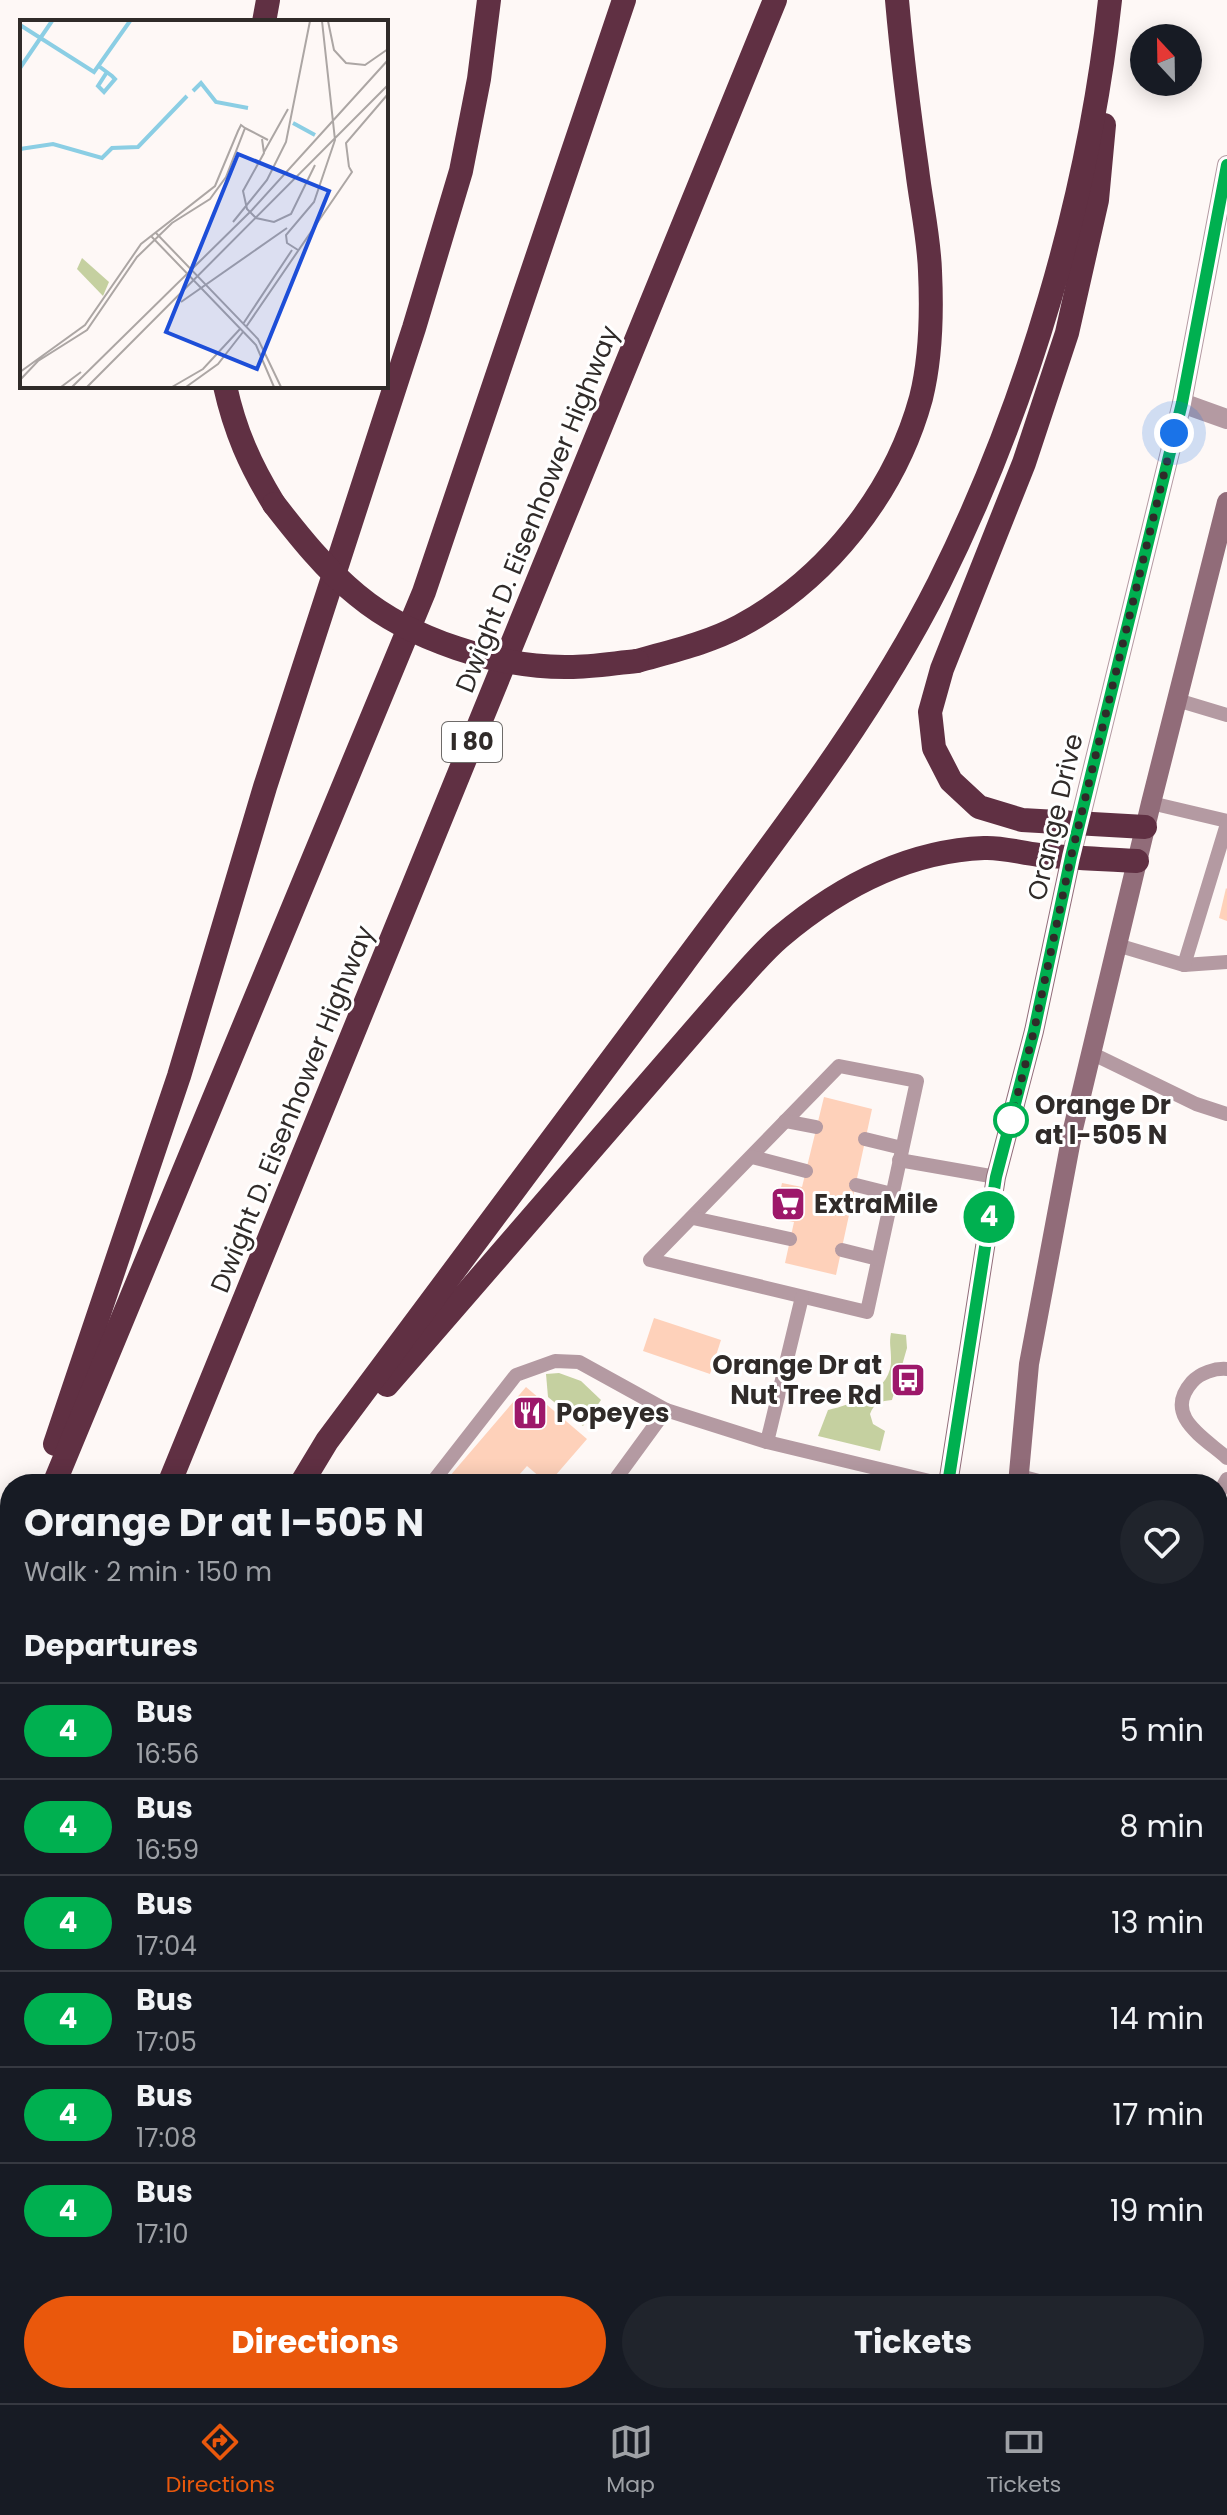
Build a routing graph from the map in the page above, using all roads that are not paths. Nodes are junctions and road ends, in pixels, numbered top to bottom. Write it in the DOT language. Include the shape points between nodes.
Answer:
graph roads {
  1 [pos="268,0"];
  2 [pos="489,0"];
  3 [pos="624,0"];
  4 [pos="775,0"];
  5 [pos="897,0"];
  6 [pos="1110,0"];
  7 [pos="264,20"];
  8 [pos="1107,27"];
  9 [pos="1227,165"];
  10 [pos="225,388"];
  11 [pos="1182,403"];
  12 [pos="1227,419"];
  13 [pos="1227,502"];
  14 [pos="1177,700"];
  15 [pos="1227,715"];
  16 [pos="1151,803"];
  17 [pos="1227,822"];
  18 [pos="1079,823"];
  19 [pos="1145,827"];
  20 [pos="1071,857"];
  21 [pos="1137,861"];
  22 [pos="1117,945"];
  23 [pos="1227,962"];
  24 [pos="1184,965"];
  25 [pos="1091,1053"];
  26 [pos="1227,1114"];
  27 [pos="785,1121"];
  28 [pos="816,1127"];
  29 [pos="865,1139"];
  30 [pos="901,1154"];
  31 [pos="752,1157"];
  32 [pos="806,1171"];
  33 [pos="996,1177"];
  34 [pos="856,1185"];
  35 [pos="892,1194"];
  36 [pos="693,1218"];
  37 [pos="790,1239"];
  38 [pos="842,1250"];
  39 [pos="878,1259"];
  40 [pos="802,1297"];
  41 [pos="1227,1369"];
  42 [pos="666,1410"];
  43 [pos="327,1441"];
  44 [pos="767,1442"];
  45 [pos="1227,1458"];
  46 [pos="44,1474"];
  47 [pos="58,1474"];
  48 [pos="173,1474"];
  49 [pos="307,1474"];
  50 [pos="439,1474"];
  51 [pos="619,1474"];
  52 [pos="903,1474"];
  53 [pos="947,1474"];
  54 [pos="1020,1474"];
  1 -- 7 [label="highway"];
  2 -- 46 [label="highway" via="461,171 414,328 265,787 179,1076"];
  3 -- 47 [label="highway" via="424,592"];
  4 -- 48 [label="highway, Dwight D. Eisenhower Highway / I 80"];
  5 -- 10 [label="highway, bridge" via="930,269 930,336 921,397 901,453 873,504 831,558 740,626 637,661 569,667 507,662 456,648 400,623 328,569 274,504 250,465"];
  6 -- 8 [label="highway"];
  8 -- 18 [label="highway" via="1108,87 1097,200 1074,307 1024,463 930,712 934,748 945,770 979,807 1022,820"];
  8 -- 43 [label="highway" via="1050,300 997,457 938,585 875,694 799,807"];
  9 -- 11 [label="street, Orange Drive"];
  11 -- 12 [label="street"];
  11 -- 18 [label="street, Orange Drive"];
  13 -- 14 [label="main road"];
  14 -- 15 [label="lane"];
  14 -- 16 [label="main road"];
  16 -- 17 [label="lane"];
  16 -- 19 [label="main road"];
  17 -- 24 [label="lane"];
  18 -- 19 [label="highway"];
  18 -- 20 [label="street, Orange Drive"];
  19 -- 21 [label="main road"];
  20 -- 21 [label="highway"];
  20 -- 33 [label="main road, Orange Drive"];
  20 -- 43 [label="highway" via="987,847 939,853 854,885 821,905 778,939 725,995 367,1408"];
  21 -- 22 [label="main road"];
  22 -- 24 [label="lane"];
  22 -- 25 [label="main road"];
  23 -- 24 [label="lane"];
  25 -- 26 [label="lane"];
  25 -- 54 [label="main road" via="1029,1364"];
  27 -- 28 [label="lane"];
  27 -- 30 [label="lane" via="839,1066 917,1081"];
  27 -- 31 [label="lane"];
  29 -- 30 [label="lane"];
  30 -- 33 [label="lane"];
  30 -- 35 [label="lane"];
  31 -- 32 [label="lane"];
  31 -- 36 [label="lane"];
  33 -- 53 [label="main road, Orange Drive"];
  34 -- 35 [label="lane"];
  35 -- 39 [label="lane"];
  36 -- 37 [label="lane"];
  36 -- 40 [label="lane" via="650,1260"];
  38 -- 39 [label="lane"];
  39 -- 40 [label="lane" via="867,1312"];
  40 -- 44 [label="lane"];
  41 -- 45 [label="lane" via="1196,1377 1186,1388 1182,1405 1191,1429"];
  42 -- 44 [label="lane"];
  42 -- 50 [label="lane" via="579,1362 555,1361 516,1375"];
  42 -- 51 [label="lane"];
  43 -- 49 [label="highway"];
  44 -- 52 [label="lane"];
}
